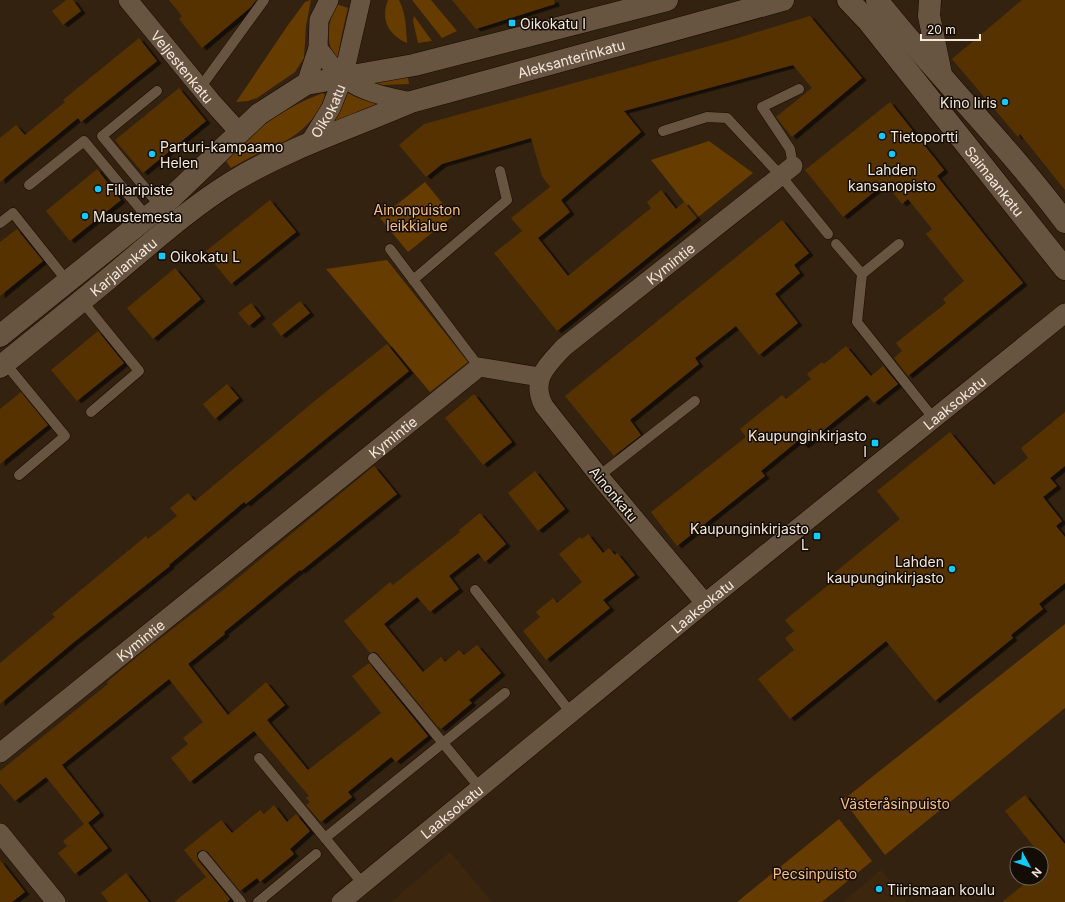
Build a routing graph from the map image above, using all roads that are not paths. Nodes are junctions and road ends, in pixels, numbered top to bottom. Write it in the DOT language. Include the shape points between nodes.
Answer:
graph roads {
  1 [pos="128,0"];
  2 [pos="264,0"];
  3 [pos="329,0"];
  4 [pos="361,0"];
  5 [pos="667,0"];
  6 [pos="783,0"];
  7 [pos="848,0"];
  8 [pos="877,0"];
  9 [pos="930,0"];
  10 [pos="318,48"];
  11 [pos="942,77"];
  12 [pos="343,78"];
  13 [pos="306,84"];
  14 [pos="200,88"];
  15 [pos="799,89"];
  16 [pos="157,91"];
  17 [pos="411,102"];
  18 [pos="361,123"];
  19 [pos="663,131"];
  20 [pos="239,132"];
  21 [pos="310,142"];
  22 [pos="500,171"];
  23 [pos="787,171"];
  24 [pos="29,185"];
  25 [pos="154,212"];
  26 [pos="1065,222"];
  27 [pos="0,223"];
  28 [pos="828,234"];
  29 [pos="836,244"];
  30 [pos="899,244"];
  31 [pos="390,249"];
  32 [pos="1065,269"];
  33 [pos="862,274"];
  34 [pos="413,280"];
  35 [pos="67,281"];
  36 [pos="82,301"];
  37 [pos="1065,313"];
  38 [pos="3,328"];
  39 [pos="3,365"];
  40 [pos="479,367"];
  41 [pos="540,378"];
  42 [pos="695,401"];
  43 [pos="91,412"];
  44 [pos="934,419"];
  45 [pos="19,475"];
  46 [pos="598,476"];
  47 [pos="475,590"];
  48 [pos="705,603"];
  49 [pos="374,658"];
  50 [pos="505,693"];
  51 [pos="571,713"];
  52 [pos="443,743"];
  53 [pos="0,753"];
  54 [pos="259,758"];
  55 [pos="480,788"];
  56 [pos="0,833"];
  57 [pos="325,838"];
  58 [pos="316,854"];
  59 [pos="203,856"];
  60 [pos="363,884"];
  61 [pos="56,902"];
  62 [pos="241,902"];
  63 [pos="258,902"];
  64 [pos="341,902"];
  1 -- 14 [label="street, Veljestenkatu"];
  2 -- 14 [label="lane"];
  3 -- 10 [label="street" via="320,20"];
  4 -- 12 [label="street, Oikokatu"];
  5 -- 12 [label="main road" via="414,65"];
  6 -- 17 [label="main road, Aleksanterinkatu"];
  7 -- 32 [label="main road, Saimaankatu" via="868,21"];
  8 -- 11 [label="main road, Saimaankatu"];
  9 -- 11 [label="main road, Saimaankatu" via="929,16"];
  10 -- 12 [label="street, Oikokatu"];
  10 -- 13 [label="street"];
  11 -- 26 [label="main road, Saimaankatu"];
  12 -- 13 [label="main road, Karjalankatu"];
  12 -- 17 [label="street, Oikokatu" via="379,95"];
  12 -- 21 [label="street, Oikokatu" via="331,108"];
  13 -- 20 [label="main road, Karjalankatu" via="259,114"];
  14 -- 20 [label="street, Veljestenkatu"];
  15 -- 23 [label="lane" via="762,107 790,149"];
  16 -- 25 [label="lane" via="102,136"];
  17 -- 18 [label="main road, Aleksanterinkatu"];
  18 -- 21 [label="main road, Karjalankatu"];
  19 -- 23 [label="lane" via="707,117 727,118"];
  20 -- 25 [label="main road, Karjalankatu"];
  21 -- 36 [label="main road, Karjalankatu" via="231,182 181,218"];
  22 -- 34 [label="lane" via="507,200"];
  23 -- 28 [label="lane"];
  23 -- 41 [label="street, Kymintie" via="564,347 545,367"];
  24 -- 25 [label="lane" via="84,141"];
  25 -- 35 [label="main road, Karjalankatu"];
  27 -- 35 [label="lane" via="13,213"];
  29 -- 33 [label="lane"];
  30 -- 33 [label="lane"];
  31 -- 34 [label="lane"];
  33 -- 44 [label="lane" via="857,322"];
  34 -- 40 [label="lane"];
  35 -- 38 [label="main road, Karjalankatu"];
  36 -- 39 [label="main road, Karjalankatu"];
  36 -- 43 [label="lane" via="139,371"];
  37 -- 44 [label="street, Laaksokatu"];
  39 -- 45 [label="lane" via="65,436"];
  40 -- 41 [label="street"];
  40 -- 53 [label="street, Kymintie"];
  41 -- 46 [label="street, Ainonkatu" via="539,396 544,406"];
  42 -- 46 [label="lane"];
  44 -- 48 [label="street, Laaksokatu"];
  46 -- 48 [label="street, Ainonkatu"];
  47 -- 51 [label="lane"];
  48 -- 51 [label="street, Laaksokatu"];
  49 -- 52 [label="lane"];
  50 -- 52 [label="lane"];
  51 -- 55 [label="street, Laaksokatu"];
  52 -- 55 [label="lane"];
  52 -- 57 [label="lane"];
  54 -- 57 [label="lane"];
  55 -- 60 [label="street, Laaksokatu"];
  56 -- 61 [label="street"];
  57 -- 60 [label="lane"];
  58 -- 63 [label="lane"];
  59 -- 62 [label="lane"];
  60 -- 64 [label="street, Laaksokatu"];
}
